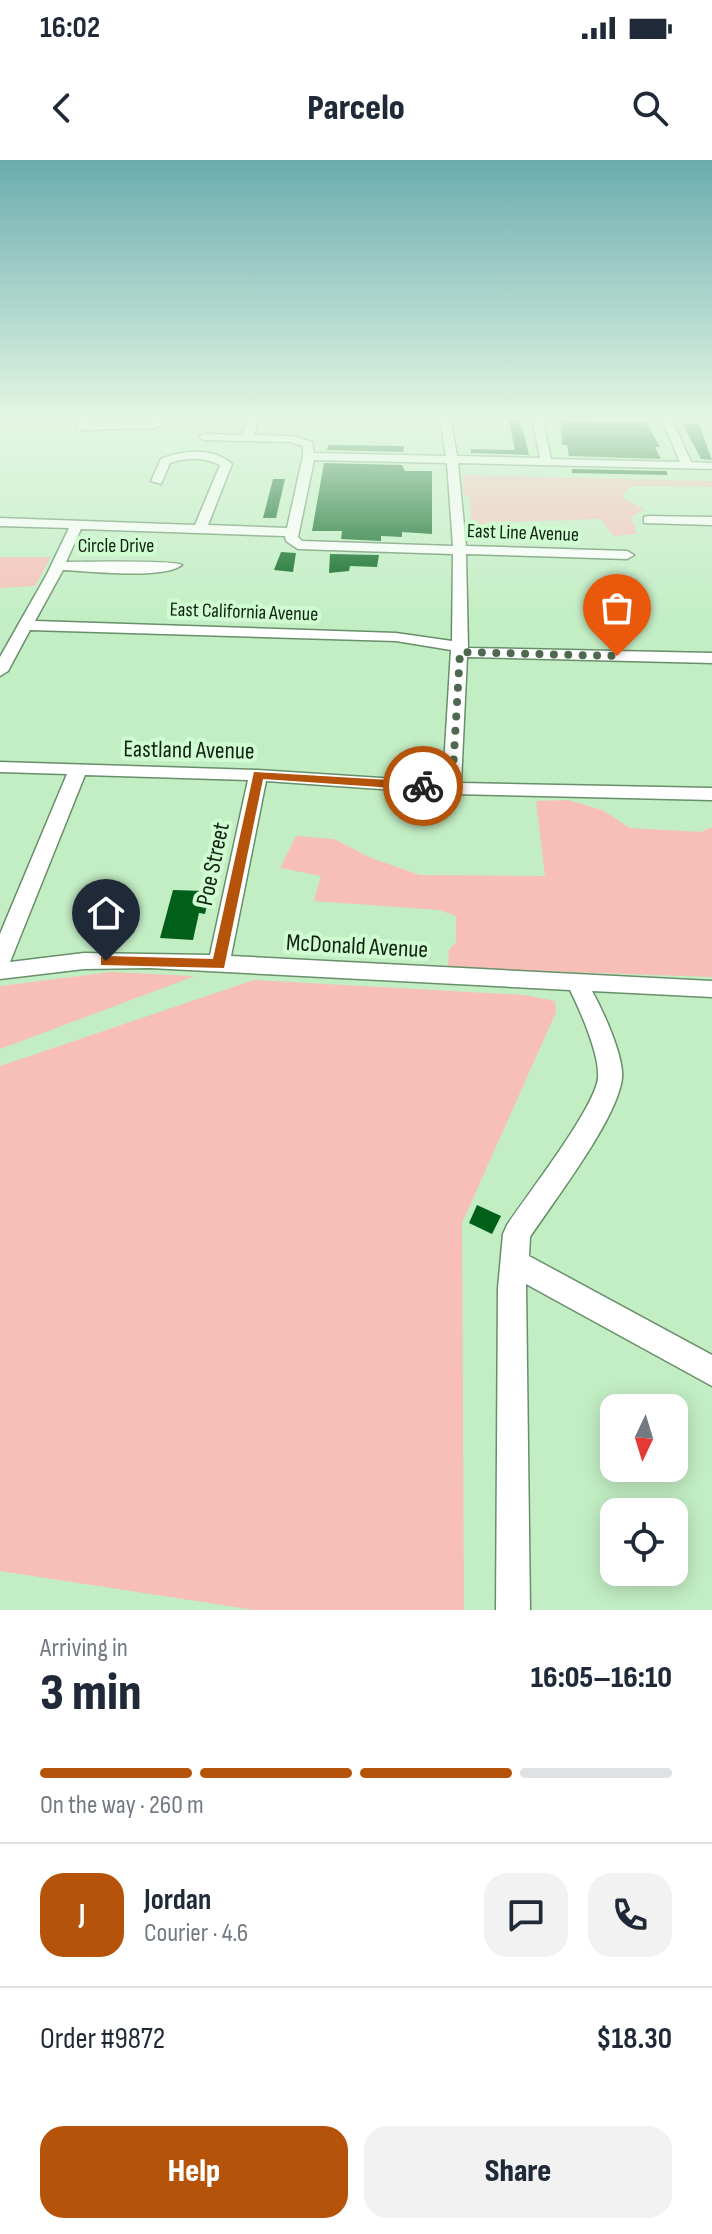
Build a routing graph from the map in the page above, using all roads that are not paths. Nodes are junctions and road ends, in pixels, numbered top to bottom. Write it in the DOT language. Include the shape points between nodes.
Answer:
graph roads {
  1 [pos="218,485"];
  2 [pos="303,485"];
  3 [pos="456,485"];
  4 [pos="648,520"];
  5 [pos="712,521"];
  6 [pos="0,522"];
  7 [pos="76,526"];
  8 [pos="200,529"];
  9 [pos="294,532"];
  10 [pos="460,551"];
  11 [pos="627,555"];
  12 [pos="175,565"];
  13 [pos="58,566"];
  14 [pos="26,625"];
  15 [pos="460,650"];
  16 [pos="712,658"];
  17 [pos="0,671"];
  18 [pos="0,767"];
  19 [pos="77,772"];
  20 [pos="258,775"];
  21 [pos="452,788"];
  22 [pos="712,794"];
  23 [pos="0,960"];
  24 [pos="219,964"];
  25 [pos="0,971"];
  26 [pos="577,983"];
  27 [pos="712,989"];
  28 [pos="515,1263"];
  29 [pos="712,1371"];
  30 [pos="513,1610"];
  1 -- 8 [label="street"];
  2 -- 9 [label="street"];
  3 -- 10 [label="street"];
  4 -- 5 [label="street"];
  6 -- 7 [label="street, East Line Avenue"];
  7 -- 8 [label="street, East Line Avenue"];
  7 -- 13 [label="street"];
  8 -- 9 [label="street, East Line Avenue"];
  9 -- 10 [label="street, East Line Avenue" via="291,538 298,545"];
  10 -- 11 [label="street, East Line Avenue"];
  10 -- 15 [label="street"];
  12 -- 13 [label="street, Circle Drive"];
  13 -- 14 [label="street"];
  14 -- 15 [label="street, East California Avenue" via="396,637"];
  14 -- 17 [label="street"];
  15 -- 16 [label="street, East California Avenue"];
  15 -- 21 [label="street"];
  18 -- 19 [label="street, Eastland Avenue"];
  19 -- 20 [label="street, Eastland Avenue"];
  19 -- 23 [label="street"];
  20 -- 21 [label="street, Eastland Avenue"];
  20 -- 24 [label="street, Poe Street"];
  21 -- 22 [label="street, Eastland Avenue"];
  24 -- 25 [label="street, McDonald Avenue" via="84,961"];
  24 -- 26 [label="street, McDonald Avenue"];
  26 -- 27 [label="street, McDonald Avenue"];
  26 -- 28 [label="street" via="597,1022 610,1077 598,1111 517,1234"];
  28 -- 29 [label="street"];
  28 -- 30 [label="street"];
}
